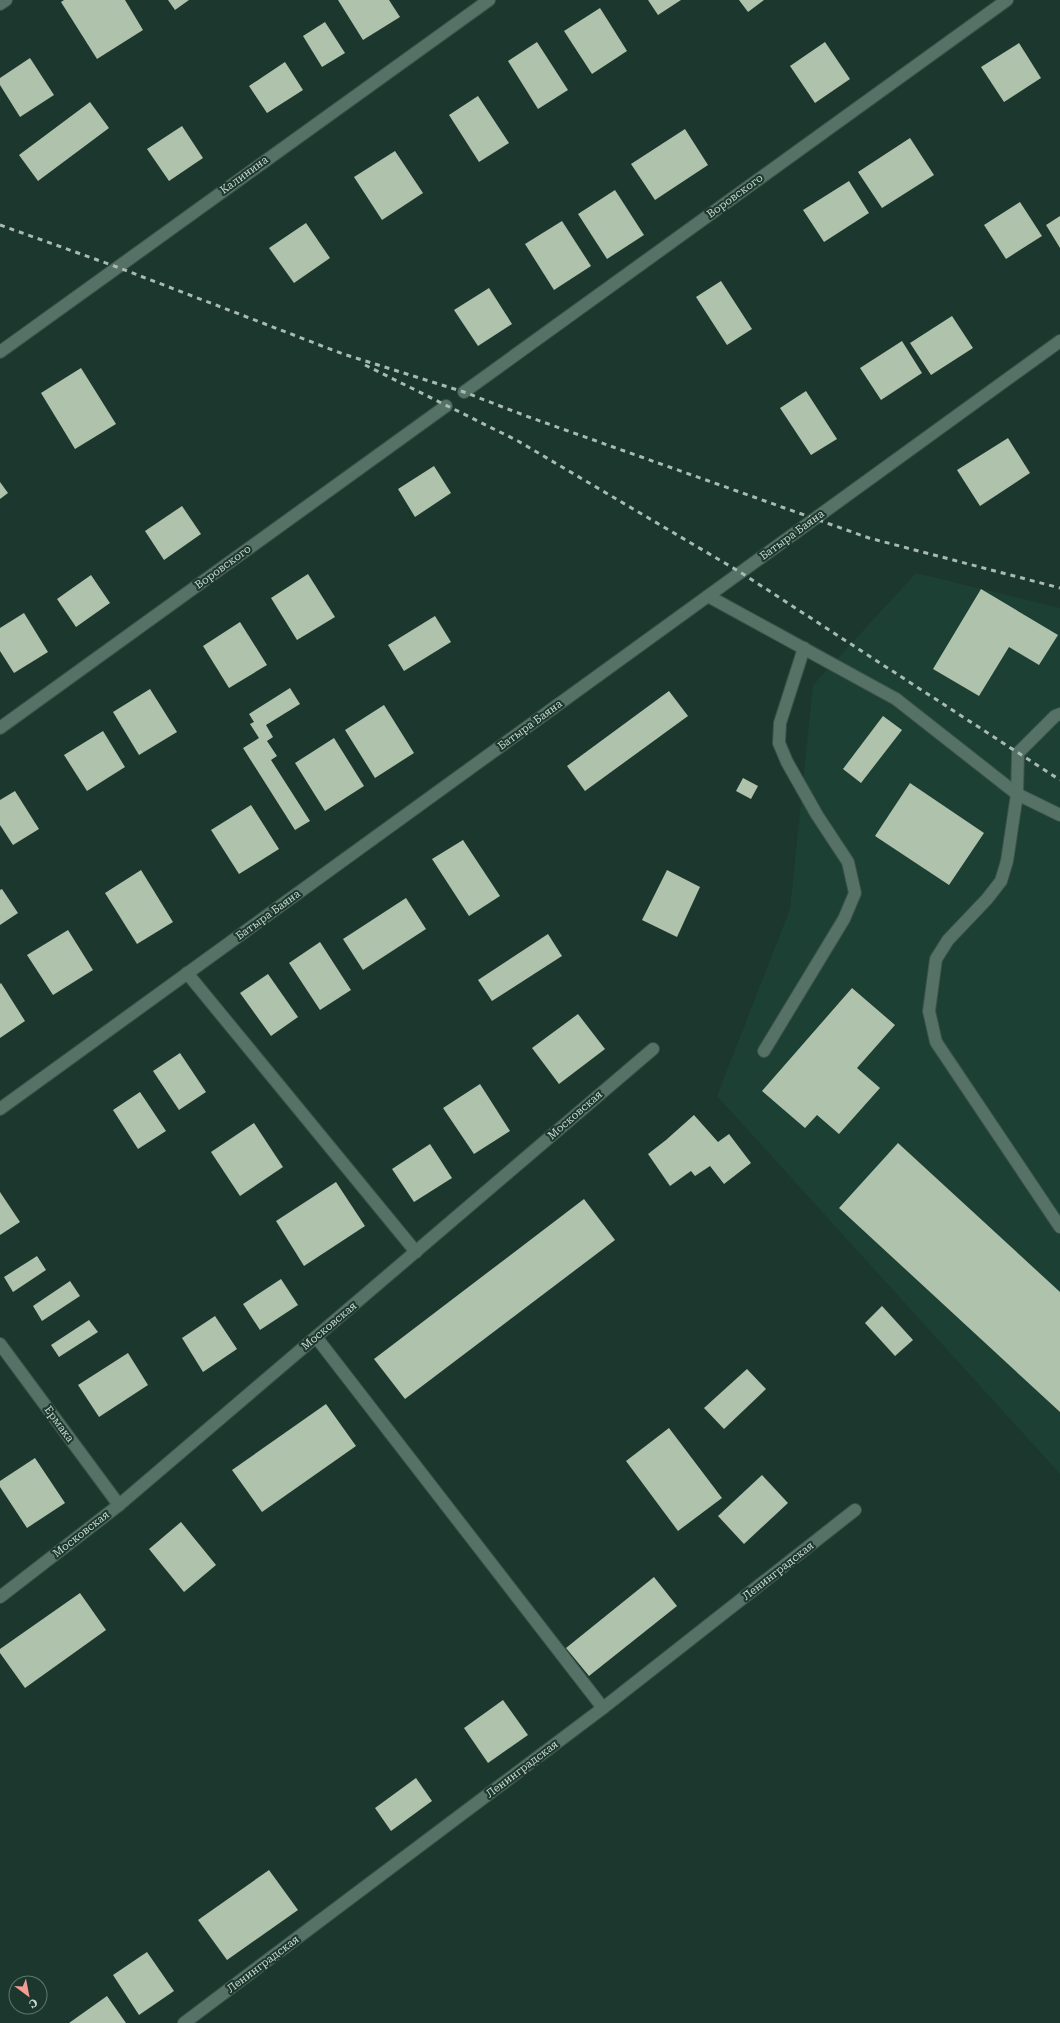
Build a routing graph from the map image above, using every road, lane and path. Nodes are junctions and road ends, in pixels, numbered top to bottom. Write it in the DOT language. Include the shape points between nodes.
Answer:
graph roads {
  1 [pos="6,0"];
  2 [pos="489,0"];
  3 [pos="1007,0"];
  4 [pos="0,4"];
  5 [pos="1060,342"];
  6 [pos="0,352"];
  7 [pos="464,392"];
  8 [pos="446,406"];
  9 [pos="708,596"];
  10 [pos="804,648"];
  11 [pos="1060,714"];
  12 [pos="0,728"];
  13 [pos="1017,794"];
  14 [pos="1060,814"];
  15 [pos="187,973"];
  16 [pos="653,1049"];
  17 [pos="764,1051"];
  18 [pos="0,1109"];
  19 [pos="1060,1227"];
  20 [pos="416,1252"];
  21 [pos="316,1337"];
  22 [pos="0,1344"];
  23 [pos="119,1505"];
  24 [pos="855,1510"];
  25 [pos="0,1597"];
  26 [pos="603,1708"];
  27 [pos="184,2023"];
  1 -- 4 [label="street"];
  2 -- 6 [label="street, Калинина"];
  3 -- 7 [label="street, Воровского"];
  5 -- 9 [label="street, Батыра Баяна"];
  8 -- 12 [label="street, Воровского"];
  9 -- 10 [label="street"];
  9 -- 15 [label="street, Батыра Баяна"];
  10 -- 13 [label="street" via="896,699"];
  10 -- 17 [label="street" via="780,724 779,743 817,815 848,862 855,893 844,919"];
  11 -- 13 [label="street" via="1018,753"];
  13 -- 14 [label="street"];
  13 -- 19 [label="street" via="1007,861 1000,881 987,899 948,940 936,959 929,1011 936,1042"];
  15 -- 18 [label="street, Батыра Баяна"];
  15 -- 20 [label="street"];
  16 -- 20 [label="street, Московская"];
  20 -- 21 [label="street, Московская"];
  21 -- 23 [label="street, Московская"];
  21 -- 26 [label="street"];
  22 -- 23 [label="street, Ермака"];
  23 -- 25 [label="street, Московская"];
  24 -- 26 [label="street, Ленинградская"];
  26 -- 27 [label="street, Ленинградская"];
}
